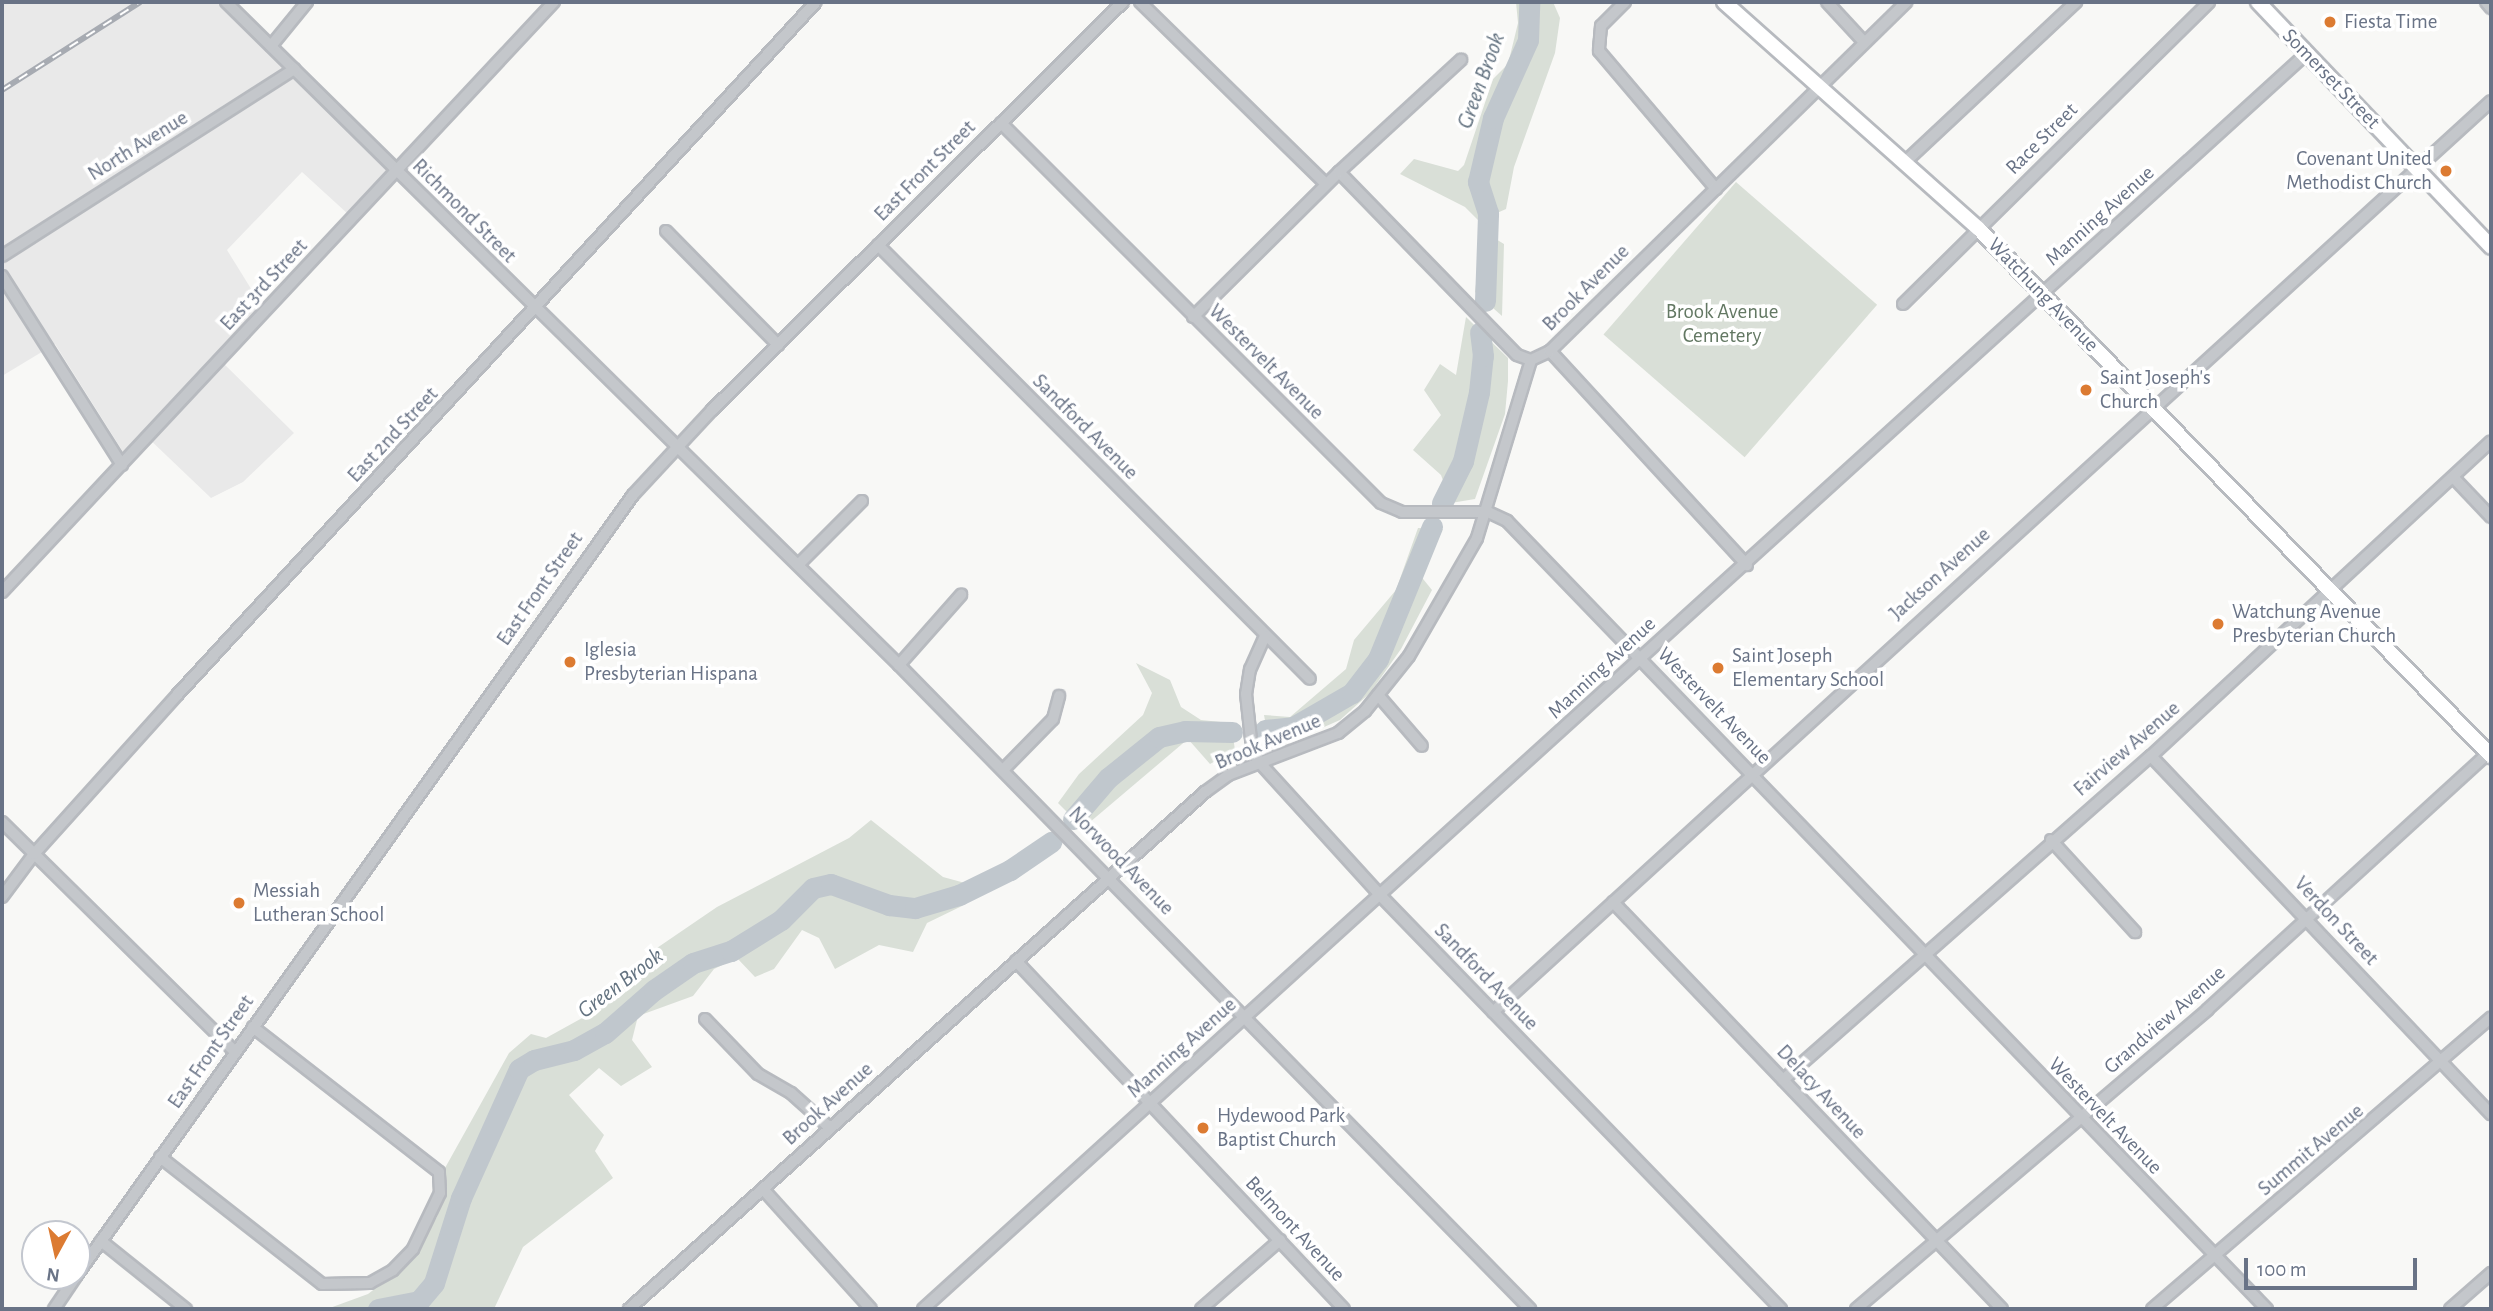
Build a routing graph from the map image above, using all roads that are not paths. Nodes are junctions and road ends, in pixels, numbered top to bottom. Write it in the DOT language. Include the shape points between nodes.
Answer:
graph roads {
  1 [pos="226,2"];
  2 [pos="307,2"];
  3 [pos="554,2"];
  4 [pos="816,2"];
  5 [pos="1123,2"];
  6 [pos="1140,2"];
  7 [pos="1625,2"];
  8 [pos="1724,2"];
  9 [pos="1827,2"];
  10 [pos="1906,2"];
  11 [pos="2076,2"];
  12 [pos="2209,2"];
  13 [pos="2258,2"];
  14 [pos="2486,2"];
  15 [pos="2491,8"];
  16 [pos="1864,42"];
  17 [pos="271,46"];
  18 [pos="2307,53"];
  19 [pos="1461,60"];
  20 [pos="294,69"];
  21 [pos="1818,86"];
  22 [pos="2491,101"];
  23 [pos="1001,123"];
  24 [pos="1904,163"];
  25 [pos="2417,169"];
  26 [pos="395,170"];
  27 [pos="1339,172"];
  28 [pos="1326,184"];
  29 [pos="1716,189"];
  30 [pos="1979,229"];
  31 [pos="666,231"];
  32 [pos="878,245"];
  33 [pos="2491,247"];
  34 [pos="2,256"];
  35 [pos="2,276"];
  36 [pos="2040,296"];
  37 [pos="1903,304"];
  38 [pos="535,308"];
  39 [pos="1193,317"];
  40 [pos="778,345"];
  41 [pos="1550,351"];
  42 [pos="1531,360"];
  43 [pos="2154,407"];
  44 [pos="2491,441"];
  45 [pos="676,448"];
  46 [pos="122,465"];
  47 [pos="2453,477"];
  48 [pos="862,501"];
  49 [pos="1488,512"];
  50 [pos="2491,517"];
  51 [pos="799,565"];
  52 [pos="1747,565"];
  53 [pos="2330,586"];
  54 [pos="2,592"];
  55 [pos="961,595"];
  56 [pos="1265,636"];
  57 [pos="1641,657"];
  58 [pos="899,665"];
  59 [pos="1310,679"];
  60 [pos="1378,695"];
  61 [pos="1059,696"];
  62 [pos="1422,746"];
  63 [pos="2490,754"];
  64 [pos="2151,756"];
  65 [pos="1259,762"];
  66 [pos="1003,770"];
  67 [pos="1752,774"];
  68 [pos="2,822"];
  69 [pos="2051,840"];
  70 [pos="34,854"];
  71 [pos="1109,876"];
  72 [pos="1379,894"];
  73 [pos="2,897"];
  74 [pos="1613,902"];
  75 [pos="2308,919"];
  76 [pos="2135,932"];
  77 [pos="1924,954"];
  78 [pos="1016,961"];
  79 [pos="1493,1012"];
  80 [pos="1245,1016"];
  81 [pos="2491,1017"];
  82 [pos="705,1018"];
  83 [pos="253,1027"];
  84 [pos="235,1052"];
  85 [pos="2442,1062"];
  86 [pos="1783,1080"];
  87 [pos="1149,1103"];
  88 [pos="2491,1114"];
  89 [pos="2081,1119"];
  90 [pos="829,1127"];
  91 [pos="160,1157"];
  92 [pos="763,1189"];
  93 [pos="1280,1240"];
  94 [pos="101,1241"];
  95 [pos="1937,1243"];
  96 [pos="91,1255"];
  97 [pos="2216,1256"];
  98 [pos="2491,1273"];
  99 [pos="66,1290"];
  100 [pos="54,1309"];
  101 [pos="186,1309"];
  102 [pos="629,1309"];
  103 [pos="871,1309"];
  104 [pos="923,1309"];
  105 [pos="1201,1309"];
  106 [pos="1344,1309"];
  107 [pos="1530,1309"];
  108 [pos="1781,1309"];
  109 [pos="1856,1309"];
  110 [pos="2002,1309"];
  111 [pos="2152,1309"];
  112 [pos="2267,1309"];
  113 [pos="2450,1309"];
  1 -- 17 [label="street, Richmond Street"];
  2 -- 17 [label="street"];
  3 -- 26 [label="street, East 3rd Street"];
  4 -- 38 [label="street, East 2nd Street"];
  5 -- 23 [label="street, East Front Street"];
  6 -- 28 [label="street"];
  7 -- 29 [label="street" via="1601,26 1599,51"];
  8 -- 21 [label="main road, Watchung Avenue"];
  9 -- 16 [label="street"];
  10 -- 16 [label="street, Brook Avenue"];
  11 -- 24 [label="street"];
  12 -- 30 [label="street, Race Street"];
  13 -- 18 [label="main road, Somerset Street"];
  14 -- 15 [label="street"];
  16 -- 21 [label="street, Brook Avenue"];
  17 -- 20 [label="street, Richmond Street"];
  18 -- 25 [label="main road, Somerset Street"];
  18 -- 36 [label="street, Manning Avenue"];
  19 -- 27 [label="street"];
  20 -- 26 [label="street, Richmond Street"];
  20 -- 34 [label="street, North Avenue"];
  21 -- 24 [label="main road, Watchung Avenue"];
  21 -- 29 [label="street, Brook Avenue"];
  22 -- 25 [label="street, Jackson Avenue"];
  23 -- 32 [label="street, East Front Street"];
  23 -- 39 [label="street, Westervelt Avenue"];
  24 -- 30 [label="main road, Watchung Avenue"];
  25 -- 33 [label="main road, Somerset Street"];
  25 -- 43 [label="street, Jackson Avenue"];
  26 -- 38 [label="street, Richmond Street"];
  26 -- 46 [label="street, East 3rd Street"];
  27 -- 28 [label="street"];
  27 -- 42 [label="street" via="1506,343"];
  28 -- 39 [label="street"];
  29 -- 41 [label="street, Brook Avenue"];
  30 -- 36 [label="main road, Watchung Avenue"];
  30 -- 37 [label="street, Race Street"];
  31 -- 40 [label="street"];
  32 -- 40 [label="street, East Front Street"];
  32 -- 56 [label="street, Sandford Avenue"];
  35 -- 46 [label="street"];
  36 -- 43 [label="main road, Watchung Avenue"];
  36 -- 52 [label="street, Manning Avenue"];
  38 -- 45 [label="street, Richmond Street"];
  38 -- 70 [label="street, East 2nd Street"];
  39 -- 49 [label="street, Westervelt Avenue" via="1381,503 1402,512"];
  40 -- 45 [label="street, East Front Street"];
  41 -- 42 [label="street, Brook Avenue"];
  41 -- 52 [label="street"];
  42 -- 49 [label="street, Brook Avenue"];
  43 -- 53 [label="main road, Watchung Avenue"];
  43 -- 67 [label="street, Jackson Avenue"];
  44 -- 47 [label="street, Fairview Avenue"];
  45 -- 51 [label="street, Norwood Avenue"];
  45 -- 83 [label="street, East Front Street" via="596,543"];
  46 -- 54 [label="street, East 3rd Street"];
  47 -- 50 [label="street"];
  47 -- 53 [label="street, Fairview Avenue"];
  48 -- 51 [label="street"];
  49 -- 57 [label="street, Westervelt Avenue" via="1507,521"];
  49 -- 60 [label="street, Brook Avenue" via="1462,569 1409,656"];
  51 -- 58 [label="street, Norwood Avenue"];
  52 -- 57 [label="street, Manning Avenue"];
  53 -- 63 [label="main road, Watchung Avenue"];
  53 -- 64 [label="street, Fairview Avenue"];
  55 -- 58 [label="street"];
  56 -- 59 [label="street, Sandford Avenue"];
  56 -- 65 [label="street, Sandford Avenue" via="1250,669 1245,712"];
  57 -- 67 [label="street, Westervelt Avenue"];
  57 -- 72 [label="street, Manning Avenue"];
  58 -- 66 [label="street, Norwood Avenue"];
  60 -- 62 [label="street"];
  60 -- 65 [label="street, Brook Avenue" via="1338,733 1309,748"];
  61 -- 66 [label="street" via="1053,719"];
  63 -- 75 [label="street, Grandview Avenue"];
  64 -- 69 [label="street, Fairview Avenue"];
  64 -- 75 [label="street, Verdon Street"];
  65 -- 71 [label="street, Brook Avenue" via="1228,775 1205,792"];
  65 -- 72 [label="street, Sandford Avenue"];
  66 -- 71 [label="street, Norwood Avenue"];
  67 -- 74 [label="street, Jackson Avenue"];
  67 -- 77 [label="street, Westervelt Avenue"];
  68 -- 70 [label="street"];
  69 -- 76 [label="street"];
  69 -- 77 [label="street, Fairview Avenue"];
  70 -- 73 [label="street, East 2nd Street"];
  70 -- 84 [label="street"];
  71 -- 78 [label="street, Brook Avenue"];
  71 -- 80 [label="street, Norwood Avenue"];
  72 -- 79 [label="street, Sandford Avenue"];
  72 -- 80 [label="street, Manning Avenue"];
  74 -- 79 [label="street, Jackson Avenue"];
  74 -- 86 [label="street, Delacy Avenue"];
  75 -- 85 [label="street, Verdon Street"];
  75 -- 89 [label="street, Grandview Avenue"];
  77 -- 86 [label="street, Fairview Avenue"];
  77 -- 89 [label="street, Westervelt Avenue"];
  78 -- 87 [label="street, Belmont Avenue"];
  78 -- 90 [label="street, Brook Avenue"];
  79 -- 108 [label="street, Sandford Avenue"];
  80 -- 87 [label="street, Manning Avenue"];
  80 -- 107 [label="street, Norwood Avenue"];
  81 -- 85 [label="street, Summit Avenue"];
  82 -- 90 [label="street" via="758,1074 791,1093"];
  83 -- 84 [label="street, East Front Street"];
  83 -- 91 [label="street" via="439,1172 440,1193 412,1249 393,1270 370,1283 322,1284"];
  84 -- 91 [label="street, East Front Street"];
  85 -- 88 [label="street, Verdon Street"];
  85 -- 97 [label="street, Summit Avenue"];
  86 -- 95 [label="street, Delacy Avenue"];
  87 -- 93 [label="street, Belmont Avenue"];
  87 -- 104 [label="street, Manning Avenue"];
  89 -- 95 [label="street, Grandview Avenue"];
  89 -- 97 [label="street, Westervelt Avenue"];
  90 -- 92 [label="street, Brook Avenue"];
  91 -- 94 [label="street, East Front Street"];
  92 -- 102 [label="street, Brook Avenue"];
  92 -- 103 [label="street"];
  93 -- 105 [label="street"];
  93 -- 106 [label="street, Belmont Avenue"];
  94 -- 96 [label="street, East Front Street"];
  94 -- 101 [label="street"];
  95 -- 109 [label="street, Grandview Avenue"];
  95 -- 110 [label="street, Delacy Avenue"];
  97 -- 111 [label="street, Summit Avenue"];
  97 -- 112 [label="street, Westervelt Avenue"];
  98 -- 113 [label="street"];
  99 -- 100 [label="street, East Front Street"];
}
